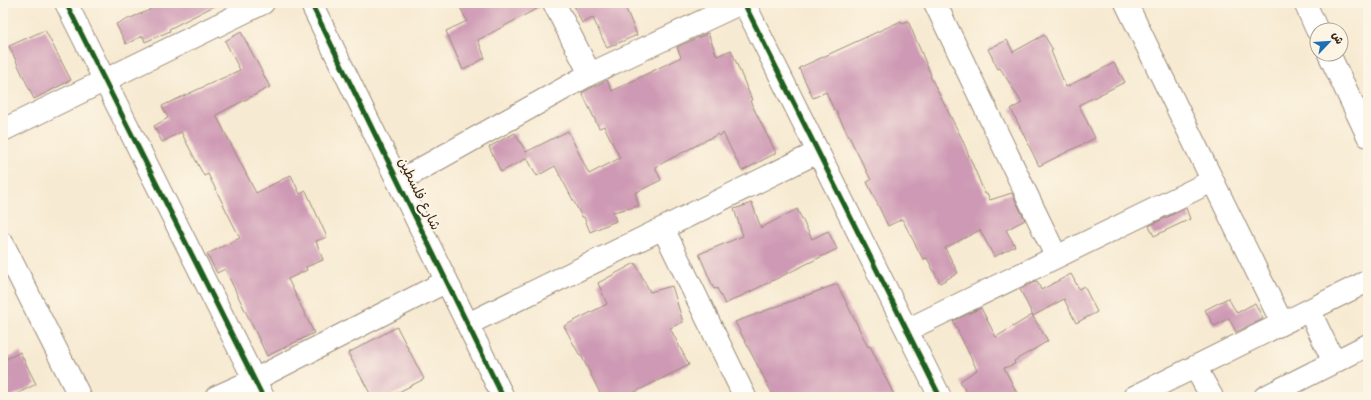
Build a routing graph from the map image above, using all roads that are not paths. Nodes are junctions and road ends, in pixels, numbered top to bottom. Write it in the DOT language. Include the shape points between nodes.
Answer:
graph roads {
  1 [pos="66,3"];
  2 [pos="263,3"];
  3 [pos="311,3"];
  4 [pos="554,3"];
  5 [pos="742,3"];
  6 [pos="935,3"];
  7 [pos="1126,3"];
  8 [pos="1305,3"];
  9 [pos="1314,22"];
  10 [pos="1333,62"];
  11 [pos="590,74"];
  12 [pos="104,81"];
  13 [pos="3,130"];
  14 [pos="1368,136"];
  15 [pos="818,152"];
  16 [pos="399,181"];
  17 [pos="1212,181"];
  18 [pos="664,228"];
  19 [pos="3,244"];
  20 [pos="1056,256"];
  21 [pos="447,281"];
  22 [pos="1368,281"];
  23 [pos="1309,310"];
  24 [pos="1282,322"];
  25 [pos="468,324"];
  26 [pos="907,330"];
  27 [pos="1368,346"];
  28 [pos="1334,362"];
  29 [pos="1195,367"];
  30 [pos="259,388"];
  31 [pos="1271,396"];
  32 [pos="80,397"];
  33 [pos="216,397"];
  34 [pos="504,397"];
  35 [pos="745,397"];
  36 [pos="940,397"];
  37 [pos="1134,397"];
  38 [pos="1212,397"];
  1 -- 12 [label="street"];
  2 -- 12 [label="street"];
  3 -- 16 [label="street, شارع فلسطين"];
  4 -- 11 [label="street"];
  5 -- 11 [label="street"];
  5 -- 15 [label="street"];
  6 -- 20 [label="street"];
  7 -- 17 [label="street"];
  8 -- 9 [label="street"];
  10 -- 14 [label="street"];
  11 -- 16 [label="street"];
  12 -- 13 [label="street"];
  12 -- 30 [label="street"];
  15 -- 18 [label="street"];
  15 -- 26 [label="street"];
  16 -- 21 [label="street, شارع فلسطين"];
  17 -- 20 [label="street"];
  17 -- 24 [label="street"];
  18 -- 25 [label="street"];
  18 -- 35 [label="street"];
  19 -- 32 [label="street"];
  20 -- 26 [label="street"];
  21 -- 25 [label="street, شارع فلسطين"];
  21 -- 30 [label="street"];
  22 -- 23 [label="street"];
  23 -- 24 [label="street"];
  23 -- 28 [label="street"];
  24 -- 29 [label="street"];
  25 -- 34 [label="street, شارع فلسطين"];
  26 -- 36 [label="street"];
  27 -- 28 [label="street"];
  28 -- 31 [label="street"];
  29 -- 37 [label="street"];
  29 -- 38 [label="street"];
  30 -- 33 [label="street"];
}
